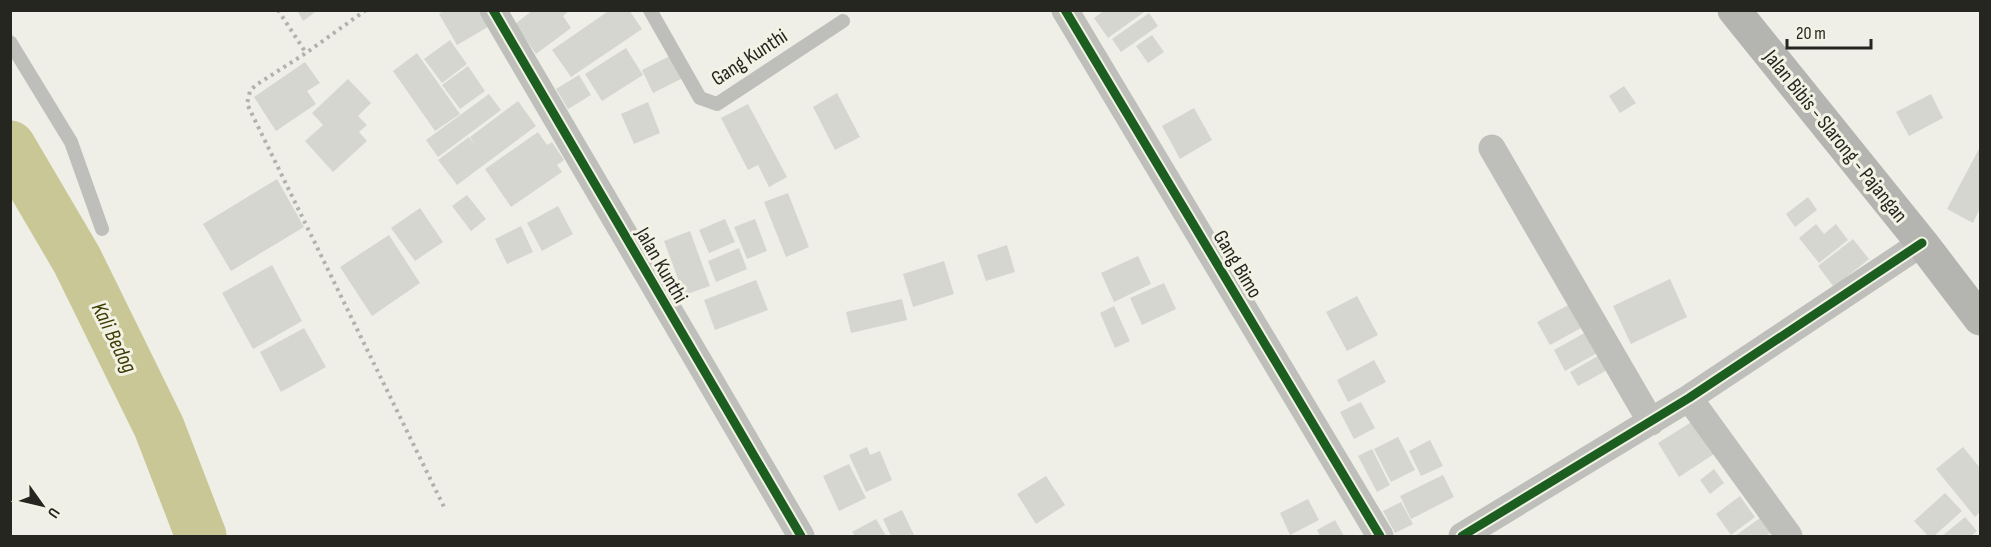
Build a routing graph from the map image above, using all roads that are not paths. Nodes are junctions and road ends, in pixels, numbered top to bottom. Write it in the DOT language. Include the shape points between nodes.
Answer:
graph roads {
  1 [pos="493,10"];
  2 [pos="650,10"];
  3 [pos="1065,10"];
  4 [pos="1734,10"];
  5 [pos="843,21"];
  6 [pos="10,42"];
  7 [pos="1492,148"];
  8 [pos="102,229"];
  9 [pos="1922,243"];
  10 [pos="1980,319"];
  11 [pos="1689,398"];
  12 [pos="1651,422"];
  13 [pos="1474,534"];
  14 [pos="801,537"];
  15 [pos="1380,537"];
  16 [pos="1789,537"];
  1 -- 14 [label="street, Jalan Kunthi"];
  2 -- 5 [label="lane, Gang Kunthi" via="700,98 717,104"];
  3 -- 15 [label="street, Gang Bimo"];
  4 -- 9 [label="main road, Jalan Bibis - Slarong - Pajangan"];
  6 -- 8 [label="lane" via="70,142"];
  7 -- 12 [label="street"];
  9 -- 10 [label="main road, Jalan Bibis - Slarong - Pajangan"];
  9 -- 11 [label="street"];
  11 -- 12 [label="street"];
  11 -- 16 [label="street"];
  12 -- 13 [label="street"];
}
